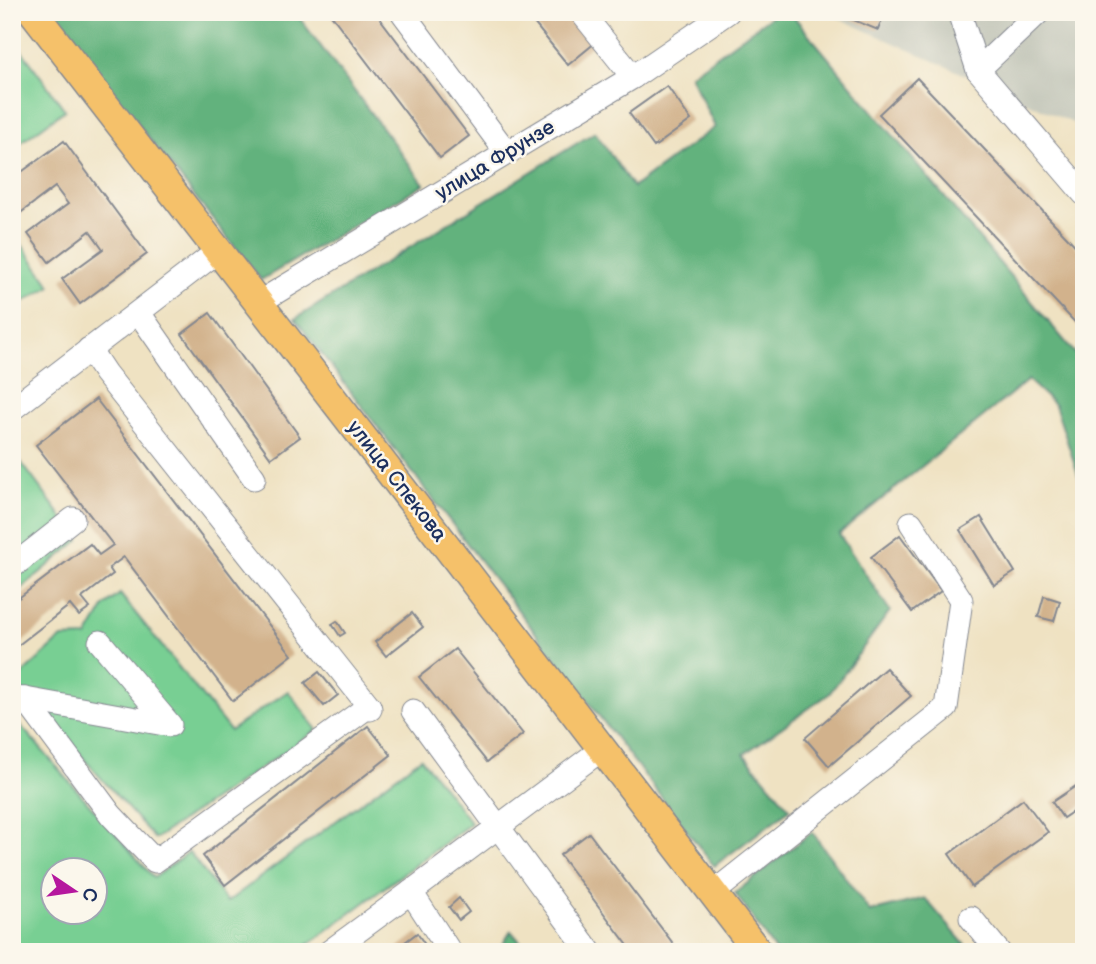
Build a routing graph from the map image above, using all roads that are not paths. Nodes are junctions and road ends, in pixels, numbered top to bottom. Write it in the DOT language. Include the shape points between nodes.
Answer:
graph roads {
  1 [pos="33,12"];
  2 [pos="401,12"];
  3 [pos="581,12"];
  4 [pos="728,12"];
  5 [pos="959,12"];
  6 [pos="1039,12"];
  7 [pos="978,69"];
  8 [pos="633,77"];
  9 [pos="507,153"];
  10 [pos="1084,194"];
  11 [pos="218,251"];
  12 [pos="258,303"];
  13 [pos="139,313"];
  14 [pos="89,349"];
  15 [pos="12,409"];
  16 [pos="254,478"];
  17 [pos="73,519"];
  18 [pos="911,523"];
  19 [pos="12,567"];
  20 [pos="100,642"];
  21 [pos="18,699"];
  22 [pos="413,711"];
  23 [pos="602,749"];
  24 [pos="499,827"];
  25 [pos="411,892"];
  26 [pos="713,893"];
  27 [pos="971,918"];
  28 [pos="329,952"];
  29 [pos="450,952"];
  30 [pos="590,952"];
  31 [pos="758,952"];
  32 [pos="999,952"];
  1 -- 11 [label="main road, улица Спекова"];
  2 -- 9 [label="street"];
  3 -- 8 [label="street"];
  4 -- 8 [label="street, улица Фрунзе"];
  5 -- 7 [label="street"];
  6 -- 7 [label="street"];
  7 -- 10 [label="street"];
  8 -- 9 [label="street, улица Фрунзе"];
  9 -- 12 [label="street, улица Фрунзе"];
  11 -- 12 [label="main road, улица Спекова"];
  11 -- 13 [label="street"];
  12 -- 23 [label="main road, улица Спекова"];
  13 -- 14 [label="street"];
  13 -- 16 [label="street"];
  14 -- 15 [label="street"];
  14 -- 21 [label="street" via="370,708 155,860 111,815"];
  17 -- 19 [label="street"];
  18 -- 26 [label="street" via="961,600 946,708"];
  20 -- 21 [label="street" via="170,725"];
  22 -- 24 [label="street"];
  23 -- 24 [label="street"];
  23 -- 26 [label="main road, улица Спекова"];
  24 -- 25 [label="street"];
  24 -- 30 [label="street"];
  25 -- 28 [label="street"];
  25 -- 29 [label="street"];
  26 -- 31 [label="main road, улица Спекова"];
  27 -- 32 [label="street"];
}
